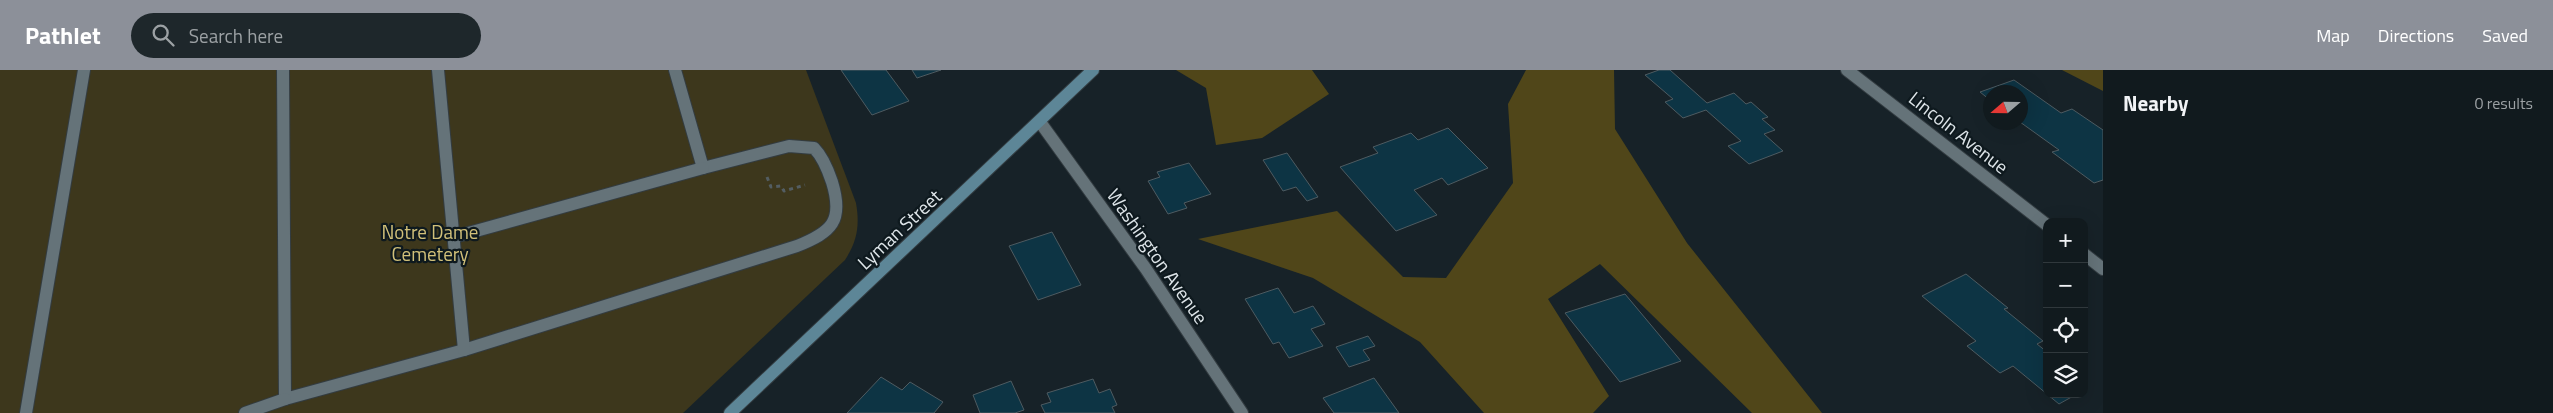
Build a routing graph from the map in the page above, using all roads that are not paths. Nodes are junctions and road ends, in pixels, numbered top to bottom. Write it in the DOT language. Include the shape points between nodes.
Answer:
graph roads {
  1 [pos="84,70"];
  2 [pos="283,70"];
  3 [pos="438,70"];
  4 [pos="675,70"];
  5 [pos="1093,70"];
  6 [pos="1847,70"];
  7 [pos="1040,122"];
  8 [pos="703,168"];
  9 [pos="2043,222"];
  10 [pos="454,236"];
  11 [pos="2088,257"];
  12 [pos="2103,269"];
  13 [pos="464,350"];
  14 [pos="285,399"];
  15 [pos="26,413"];
  16 [pos="245,413"];
  17 [pos="730,413"];
  18 [pos="1242,413"];
  1 -- 15 [label="street"];
  2 -- 14 [label="street"];
  3 -- 10 [label="street"];
  4 -- 8 [label="street"];
  5 -- 7 [label="main road, Lyman Street"];
  6 -- 9 [label="street, Lincoln Avenue"];
  7 -- 17 [label="main road, Lyman Street"];
  7 -- 18 [label="street, Washington Avenue" via="1146,269"];
  8 -- 10 [label="street"];
  8 -- 13 [label="street" via="789,146 814,148 830,178 839,202 839,213 832,225 811,240"];
  10 -- 13 [label="street"];
  11 -- 12 [label="street"];
  13 -- 14 [label="street"];
  14 -- 16 [label="street"];
}
